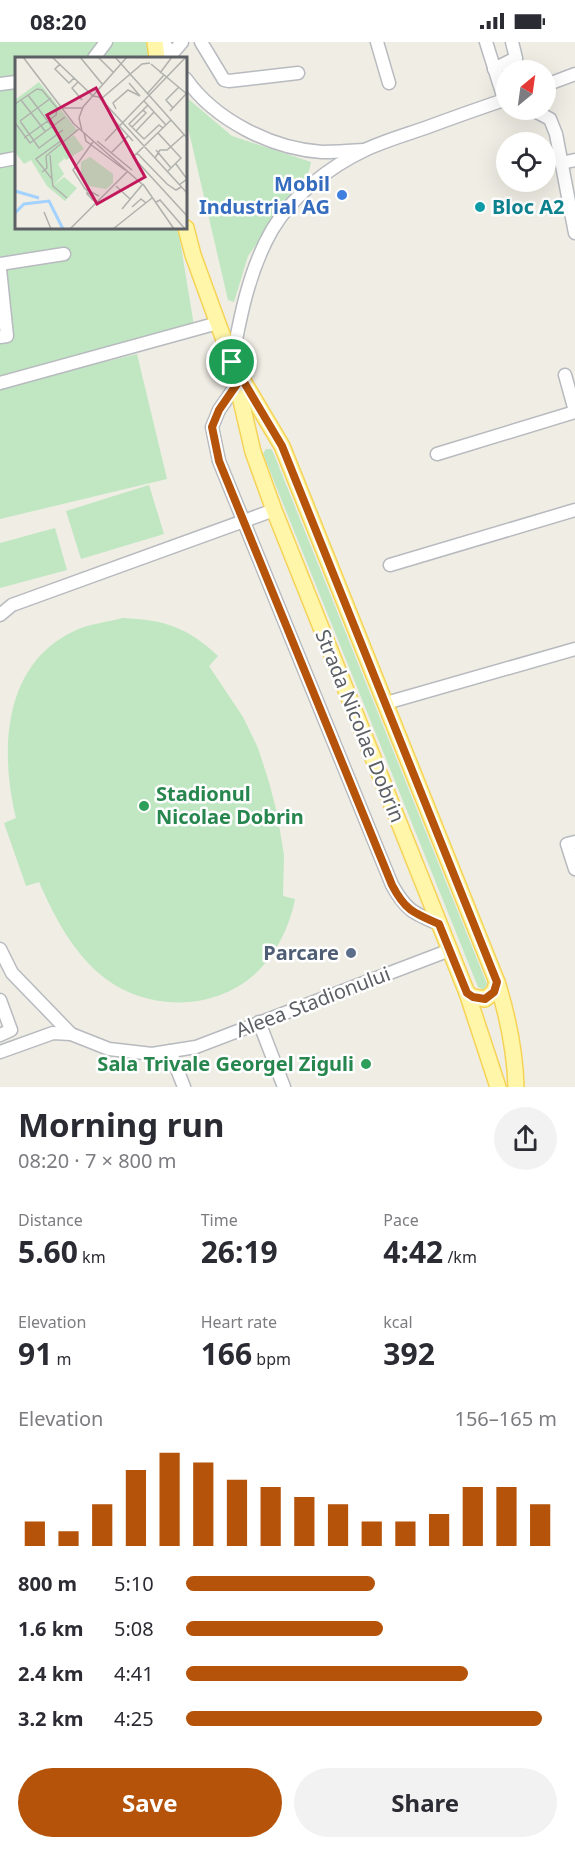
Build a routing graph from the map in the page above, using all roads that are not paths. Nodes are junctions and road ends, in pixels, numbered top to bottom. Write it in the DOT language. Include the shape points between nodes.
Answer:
graph roads {
  1 [pos="106,42"];
  2 [pos="155,42"];
  3 [pos="164,42"];
  4 [pos="182,42"];
  5 [pos="201,42"];
  6 [pos="377,42"];
  7 [pos="486,42"];
  8 [pos="512,42"];
  9 [pos="95,57"];
  10 [pos="166,57"];
  11 [pos="167,57"];
  12 [pos="168,57"];
  13 [pos="494,69"];
  14 [pos="298,73"];
  15 [pos="496,74"];
  16 [pos="575,74"];
  17 [pos="556,81"];
  18 [pos="15,82"];
  19 [pos="188,82"];
  20 [pos="389,83"];
  21 [pos="0,84"];
  22 [pos="496,103"];
  23 [pos="550,120"];
  24 [pos="365,150"];
  25 [pos="15,158"];
  26 [pos="575,160"];
  27 [pos="0,161"];
  28 [pos="561,163"];
  29 [pos="186,230"];
  30 [pos="575,232"];
  31 [pos="64,255"];
  32 [pos="0,264"];
  33 [pos="0,270"];
  34 [pos="218,323"];
  35 [pos="0,337"];
  36 [pos="232,362"];
  37 [pos="565,375"];
  38 [pos="0,383"];
  39 [pos="237,384"];
  40 [pos="575,411"];
  41 [pos="282,446"];
  42 [pos="253,452"];
  43 [pos="437,454"];
  44 [pos="274,510"];
  45 [pos="575,510"];
  46 [pos="243,521"];
  47 [pos="390,565"];
  48 [pos="0,615"];
  49 [pos="575,649"];
  50 [pos="386,703"];
  51 [pos="571,843"];
  52 [pos="575,869"];
  53 [pos="439,924"];
  54 [pos="0,949"];
  55 [pos="450,950"];
  56 [pos="497,982"];
  57 [pos="467,993"];
  58 [pos="0,1000"];
  59 [pos="259,1022"];
  60 [pos="71,1034"];
  61 [pos="0,1035"];
  62 [pos="170,1051"];
  63 [pos="0,1052"];
  64 [pos="184,1087"];
  65 [pos="284,1087"];
  66 [pos="498,1087"];
  67 [pos="516,1087"];
  1 -- 9 [label="street"];
  2 -- 10 [label="main road"];
  3 -- 11 [label="street"];
  4 -- 12 [label="street"];
  5 -- 14 [label="street" via="224,80"];
  6 -- 20 [label="street"];
  7 -- 13 [label="street"];
  8 -- 13 [label="street" via="516,58"];
  13 -- 15 [label="street"];
  16 -- 17 [label="street"];
  18 -- 21 [label="street"];
  19 -- 24 [label="street" via="219,113 249,132 321,152"];
  22 -- 24 [label="street"];
  23 -- 28 [label="street"];
  24 -- 36 [label="street" via="309,187 273,230 245,298"];
  25 -- 27 [label="street"];
  26 -- 28 [label="street"];
  28 -- 30 [label="street"];
  29 -- 34 [label="main road, Strada Nicolae Dobrin"];
  31 -- 32 [label="street"];
  33 -- 35 [label="street" via="6,336"];
  34 -- 36 [label="main road, Strada Nicolae Dobrin"];
  34 -- 38 [label="street"];
  36 -- 39 [label="main road, Strada Nicolae Dobrin"];
  36 -- 41 [label="main road, Strada Nicolae Dobrin"];
  37 -- 40 [label="street"];
  39 -- 42 [label="main road, Strada Nicolae Dobrin"];
  39 -- 46 [label="street" via="212,427 219,461"];
  40 -- 43 [label="street"];
  41 -- 42 [label="main road" via="270,441"];
  41 -- 50 [label="main road, Strada Nicolae Dobrin"];
  42 -- 44 [label="main road, Strada Nicolae Dobrin"];
  44 -- 46 [label="street"];
  44 -- 53 [label="main road, Strada Nicolae Dobrin"];
  45 -- 47 [label="street"];
  46 -- 48 [label="street" via="12,605"];
  46 -- 53 [label="street" via="392,885 401,903"];
  49 -- 50 [label="street"];
  50 -- 56 [label="main road, Strada Nicolae Dobrin"];
  51 -- 52 [label="street"];
  53 -- 55 [label="main road, Strada Nicolae Dobrin"];
  54 -- 60 [label="street, Aleea Stadionului" via="12,973"];
  55 -- 57 [label="main road, Strada Nicolae Dobrin"];
  55 -- 59 [label="street, Aleea Stadionului"];
  56 -- 57 [label="main road" via="494,992 485,999"];
  56 -- 67 [label="main road, Strada Nicolae Dobrin" via="506,1010"];
  57 -- 66 [label="main road, Strada Nicolae Dobrin"];
  58 -- 61 [label="street" via="10,1030"];
  59 -- 62 [label="street, Aleea Stadionului" via="196,1047"];
  59 -- 65 [label="street"];
  60 -- 62 [label="street, Aleea Stadionului" via="109,1049 152,1054"];
  60 -- 63 [label="street, Aleea Stadionului" via="53,1033"];
  62 -- 64 [label="street"];
}
